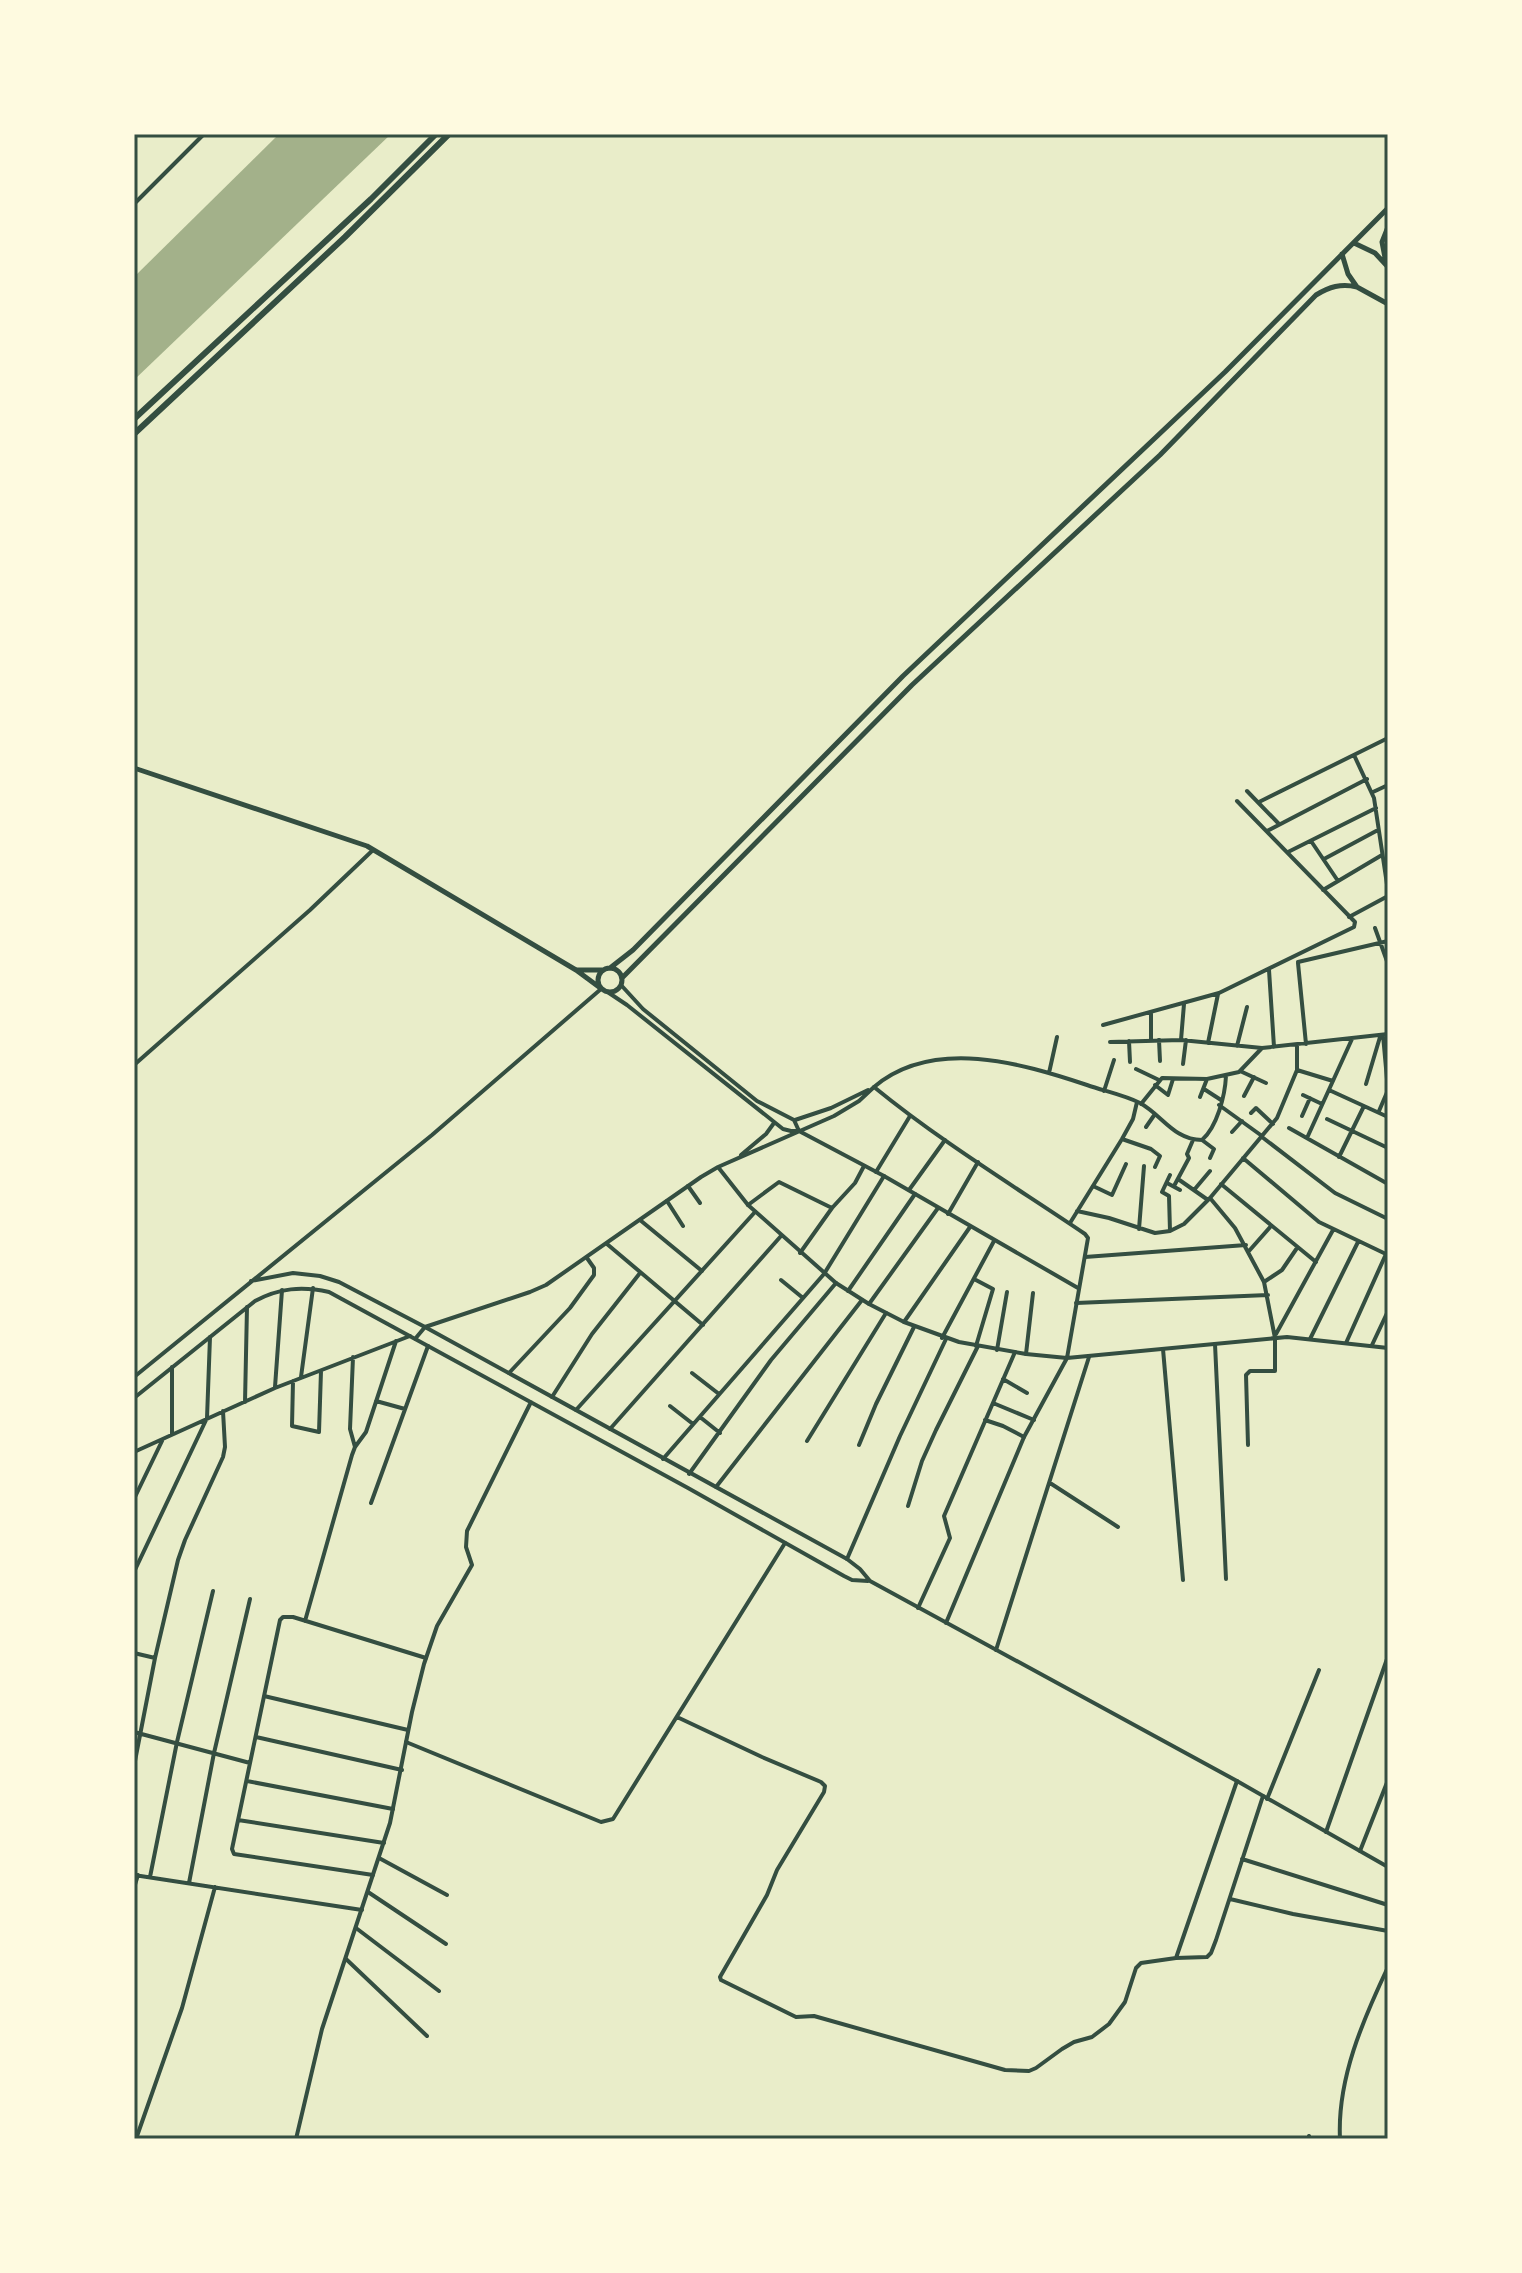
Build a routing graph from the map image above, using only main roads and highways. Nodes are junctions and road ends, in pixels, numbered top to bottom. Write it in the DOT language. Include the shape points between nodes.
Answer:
graph roads {
  1 [pos="436,134"];
  2 [pos="449,134"];
  3 [pos="1388,208"];
  4 [pos="1388,227"];
  5 [pos="1353,242"];
  6 [pos="1342,254"];
  7 [pos="1387,266"];
  8 [pos="1357,287"];
  9 [pos="1386,301"];
  10 [pos="134,419"];
  11 [pos="134,434"];
  12 [pos="1150,444"];
  13 [pos="1160,455"];
  14 [pos="993,591"];
  15 [pos="1004,602"];
  16 [pos="903,676"];
  17 [pos="912,685"];
  18 [pos="134,768"];
  19 [pos="795,785"];
  20 [pos="805,794"];
  21 [pos="610,968"];
  22 [pos="576,970"];
  23 [pos="603,970"];
  24 [pos="622,982"];
  25 [pos="600,988"];
  1 -- 10 [label="main road"];
  2 -- 11 [label="main road"];
  3 -- 5 [label="main road"];
  4 -- 7 [label="main road" via="1382,242"];
  5 -- 6 [label="main road"];
  5 -- 7 [label="main road"];
  6 -- 8 [label="main road"];
  6 -- 12 [label="main road"];
  8 -- 9 [label="main road"];
  8 -- 13 [label="main road" via="1336,286 1316,295"];
  12 -- 13 [label="main road"];
  12 -- 14 [label="main road"];
  13 -- 15 [label="main road"];
  14 -- 15 [label="main road"];
  14 -- 16 [label="main road"];
  15 -- 17 [label="main road"];
  16 -- 17 [label="main road"];
  16 -- 19 [label="main road"];
  17 -- 20 [label="main road"];
  18 -- 22 [label="main road" via="367,846"];
  19 -- 20 [label="main road"];
  19 -- 21 [label="main road"];
  20 -- 24 [label="main road"];
  21 -- 23 [label="main road"];
  21 -- 24 [label="main road" via="618,971"];
  22 -- 23 [label="main road"];
  22 -- 25 [label="main road"];
  23 -- 25 [label="main road"];
  24 -- 25 [label="main road" via="609,993"];
}
